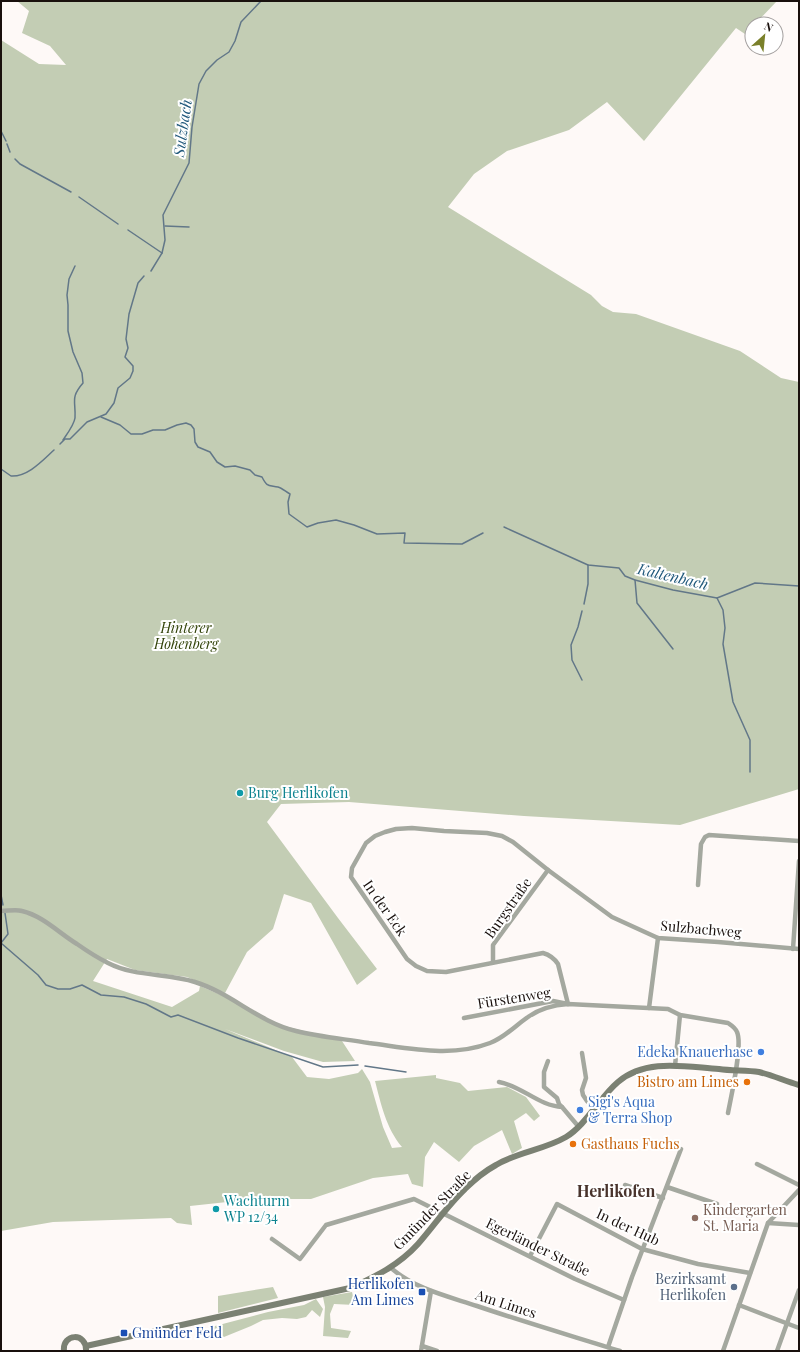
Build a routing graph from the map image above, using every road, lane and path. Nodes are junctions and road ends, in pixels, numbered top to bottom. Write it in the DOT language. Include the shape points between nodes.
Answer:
graph roads {
  1 [pos="799,841"];
  2 [pos="799,861"];
  3 [pos="548,870"];
  4 [pos="698,885"];
  5 [pos="798,893"];
  6 [pos="1,911"];
  7 [pos="658,938"];
  8 [pos="793,949"];
  9 [pos="799,949"];
  10 [pos="493,962"];
  11 [pos="568,1004"];
  12 [pos="649,1008"];
  13 [pos="680,1015"];
  14 [pos="464,1018"];
  15 [pos="582,1053"];
  16 [pos="548,1061"];
  17 [pos="675,1066"];
  18 [pos="736,1071"];
  19 [pos="499,1082"];
  20 [pos="799,1085"];
  21 [pos="562,1108"];
  22 [pos="595,1108"];
  23 [pos="728,1113"];
  24 [pos="578,1126"];
  25 [pos="681,1149"];
  26 [pos="757,1164"];
  27 [pos="625,1185"];
  28 [pos="799,1185"];
  29 [pos="668,1187"];
  30 [pos="799,1190"];
  31 [pos="664,1198"];
  32 [pos="717,1204"];
  33 [pos="443,1212"];
  34 [pos="768,1223"];
  35 [pos="799,1225"];
  36 [pos="272,1238"];
  37 [pos="642,1249"];
  38 [pos="530,1256"];
  39 [pos="391,1268"];
  40 [pos="750,1273"];
  41 [pos="799,1290"];
  42 [pos="431,1291"];
  43 [pos="624,1300"];
  44 [pos="739,1305"];
  45 [pos="787,1323"];
  46 [pos="799,1328"];
  47 [pos="608,1347"];
  48 [pos="86,1348"];
  49 [pos="422,1349"];
  50 [pos="64,1351"];
  51 [pos="437,1351"];
  52 [pos="620,1351"];
  53 [pos="723,1351"];
  54 [pos="776,1351"];
  1 -- 4 [label="street" via="709,835 701,844"];
  2 -- 5 [label="street"];
  3 -- 7 [label="street, Sulzbachweg" via="612,917"];
  3 -- 10 [label="street, Burgstraße" via="493,945"];
  3 -- 10 [label="street, In der Eck" via="513,842 502,836 487,833 396,829 375,836 366,843 352,868 351,877 407,959 416,966 435,972"];
  5 -- 8 [label="street"];
  6 -- 11 [label="street" via="22,910 42,919 109,964 126,970 196,982 275,1024 294,1031 326,1037 448,1052 488,1044 533,1014 556,1005"];
  7 -- 8 [label="street, Sulzbachweg"];
  7 -- 12 [label="street"];
  8 -- 9 [label="street, Sulzbachweg"];
  10 -- 11 [label="street, In der Eck" via="543,953 550,955 558,964"];
  11 -- 12 [label="street"];
  11 -- 14 [label="street, Fürstenweg" via="553,1001"];
  12 -- 13 [label="street" via="668,1009"];
  13 -- 17 [label="street"];
  13 -- 18 [label="street" via="733,1026 737,1032 738,1042"];
  15 -- 22 [label="street" via="586,1078 583,1095"];
  16 -- 21 [label="street" via="544,1072 544,1087 557,1098"];
  17 -- 18 [label="main road, Gmünder Straße"];
  17 -- 22 [label="main road, Gmünder Straße" via="658,1066 627,1075"];
  18 -- 20 [label="main road, Gmünder Straße" via="758,1072"];
  18 -- 23 [label="street"];
  19 -- 21 [label="street" via="509,1084 553,1107"];
  21 -- 24 [label="street"];
  22 -- 24 [label="main road, Gmünder Straße"];
  24 -- 33 [label="main road, Gmünder Straße" via="570,1135 559,1141 496,1164 478,1177"];
  25 -- 29 [label="street"];
  26 -- 28 [label="street"];
  27 -- 31 [label="street"];
  29 -- 31 [label="street"];
  29 -- 32 [label="street"];
  30 -- 34 [label="street"];
  31 -- 37 [label="street"];
  33 -- 36 [label="street, Egerländer Straße" via="414,1199 326,1225 300,1259"];
  33 -- 38 [label="street, Egerländer Straße"];
  33 -- 39 [label="main road, Gmünder Straße" via="418,1244"];
  34 -- 35 [label="street"];
  34 -- 40 [label="street"];
  37 -- 38 [label="street, In der Hub" via="557,1204"];
  37 -- 40 [label="street, In der Hub" via="698,1264"];
  37 -- 43 [label="street"];
  38 -- 43 [label="street, Egerländer Straße" via="574,1279"];
  39 -- 42 [label="street, Am Limes" via="408,1281"];
  39 -- 48 [label="main road, Gmünder Straße" via="350,1288"];
  40 -- 44 [label="street"];
  41 -- 45 [label="street"];
  42 -- 47 [label="street, Am Limes"];
  42 -- 49 [label="street"];
  43 -- 47 [label="street"];
  44 -- 45 [label="street"];
  44 -- 53 [label="street"];
  45 -- 46 [label="street"];
  45 -- 54 [label="street"];
  47 -- 52 [label="street, Am Limes"];
  48 -- 50 [label="main road" via="83,1340 72,1337 64,1344"];
  49 -- 51 [label="street"];
}
